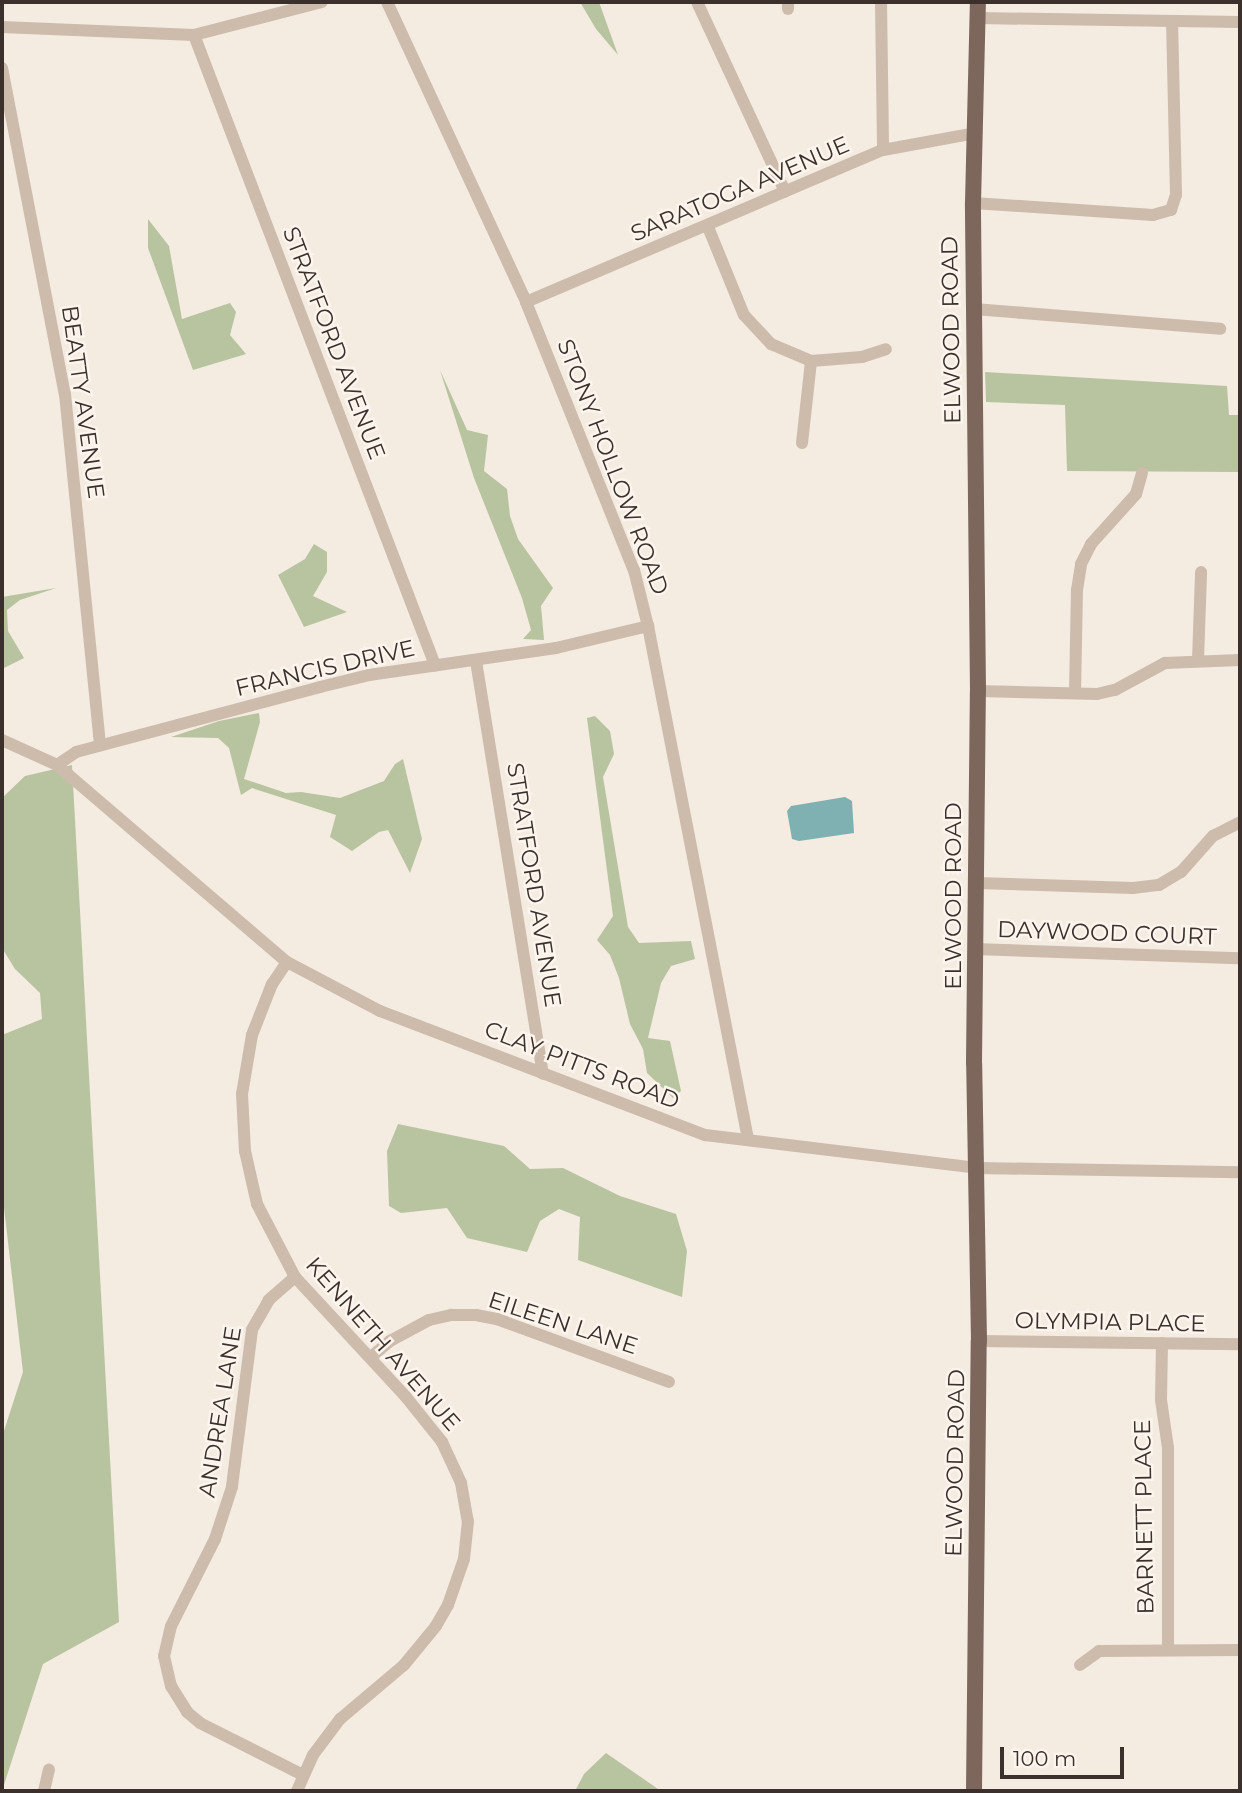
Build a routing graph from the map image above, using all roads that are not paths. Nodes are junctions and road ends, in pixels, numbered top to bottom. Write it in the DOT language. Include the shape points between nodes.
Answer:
graph roads {
  1 [pos="322,2"];
  2 [pos="387,2"];
  3 [pos="697,2"];
  4 [pos="881,2"];
  5 [pos="978,10"];
  6 [pos="1172,21"];
  7 [pos="1240,22"];
  8 [pos="2,27"];
  9 [pos="194,35"];
  10 [pos="2,68"];
  11 [pos="976,133"];
  12 [pos="884,150"];
  13 [pos="785,192"];
  14 [pos="973,203"];
  15 [pos="708,227"];
  16 [pos="526,302"];
  17 [pos="974,309"];
  18 [pos="1220,329"];
  19 [pos="886,348"];
  20 [pos="811,361"];
  21 [pos="802,443"];
  22 [pos="1142,473"];
  23 [pos="1201,572"];
  24 [pos="648,626"];
  25 [pos="1198,660"];
  26 [pos="1240,660"];
  27 [pos="476,661"];
  28 [pos="435,665"];
  29 [pos="978,691"];
  30 [pos="1075,693"];
  31 [pos="2,740"];
  32 [pos="100,745"];
  33 [pos="57,765"];
  34 [pos="1240,822"];
  35 [pos="976,883"];
  36 [pos="975,949"];
  37 [pos="1238,958"];
  38 [pos="287,962"];
  39 [pos="543,1074"];
  40 [pos="748,1139"];
  41 [pos="977,1168"];
  42 [pos="1240,1171"];
  43 [pos="295,1277"];
  44 [pos="979,1341"];
  45 [pos="1163,1343"];
  46 [pos="1240,1344"];
  47 [pos="370,1357"];
  48 [pos="668,1382"];
  49 [pos="1168,1648"];
  50 [pos="1240,1650"];
  51 [pos="1080,1665"];
  52 [pos="49,1770"];
  53 [pos="303,1775"];
  54 [pos="44,1791"];
  55 [pos="297,1791"];
  56 [pos="974,1791"];
  1 -- 9 [label="street"];
  2 -- 16 [label="street, STONY HOLLOW ROAD"];
  3 -- 13 [label="street"];
  4 -- 12 [label="street"];
  5 -- 6 [label="street"];
  5 -- 11 [label="main road, ELWOOD ROAD"];
  6 -- 7 [label="street"];
  6 -- 14 [label="street" via="1175,195 1171,210 1153,215"];
  8 -- 9 [label="street"];
  9 -- 28 [label="street, STRATFORD AVENUE"];
  10 -- 32 [label="street, BEATTY AVENUE" via="65,394"];
  11 -- 12 [label="street, SARATOGA AVENUE"];
  11 -- 14 [label="main road, ELWOOD ROAD"];
  12 -- 13 [label="street, SARATOGA AVENUE"];
  13 -- 15 [label="street, SARATOGA AVENUE"];
  14 -- 17 [label="main road, ELWOOD ROAD"];
  15 -- 16 [label="street, SARATOGA AVENUE"];
  15 -- 20 [label="street" via="744,315 771,344"];
  16 -- 24 [label="street, STONY HOLLOW ROAD" via="622,539"];
  17 -- 18 [label="street"];
  17 -- 29 [label="main road, ELWOOD ROAD"];
  19 -- 20 [label="street" via="863,357"];
  20 -- 21 [label="street"];
  22 -- 30 [label="street" via="1136,494 1091,544 1082,564 1077,590"];
  23 -- 25 [label="street"];
  24 -- 27 [label="street, FRANCIS DRIVE"];
  24 -- 40 [label="street, STONY HOLLOW ROAD"];
  25 -- 26 [label="street"];
  25 -- 30 [label="street" via="1165,663 1115,690"];
  27 -- 28 [label="street, FRANCIS DRIVE"];
  27 -- 39 [label="street, STRATFORD AVENUE"];
  28 -- 32 [label="street, FRANCIS DRIVE" via="320,687"];
  29 -- 30 [label="street"];
  29 -- 35 [label="main road, ELWOOD ROAD"];
  31 -- 33 [label="street, CLAY PITTS ROAD"];
  32 -- 33 [label="street, FRANCIS DRIVE" via="76,752"];
  33 -- 38 [label="street, CLAY PITTS ROAD"];
  34 -- 35 [label="street" via="1213,836 1181,872 1159,885"];
  35 -- 36 [label="main road, ELWOOD ROAD"];
  36 -- 37 [label="street, DAYWOOD COURT"];
  36 -- 41 [label="main road, ELWOOD ROAD"];
  38 -- 39 [label="street, CLAY PITTS ROAD" via="380,1011"];
  38 -- 43 [label="street, KENNETH AVENUE" via="272,984 252,1035 242,1126 257,1204"];
  39 -- 40 [label="street, CLAY PITTS ROAD" via="705,1135"];
  40 -- 41 [label="street, CLAY PITTS ROAD"];
  41 -- 42 [label="street, CLAY PITTS ROAD"];
  41 -- 44 [label="main road, ELWOOD ROAD"];
  43 -- 47 [label="street, KENNETH AVENUE"];
  43 -- 53 [label="street, ANDREA LANE" via="269,1300 252,1330 232,1488 215,1539 171,1626 164,1656 178,1700 200,1723"];
  44 -- 45 [label="street, OLYMPIA PLACE"];
  44 -- 56 [label="main road, ELWOOD ROAD"];
  45 -- 46 [label="street, OLYMPIA PLACE"];
  45 -- 49 [label="street, BARNETT PLACE"];
  47 -- 48 [label="street, EILEEN LANE" via="429,1320 476,1315"];
  47 -- 53 [label="street, KENNETH AVENUE" via="428,1423 453,1461 466,1501 467,1539 457,1580 436,1626 404,1665 340,1719"];
  49 -- 50 [label="street"];
  49 -- 51 [label="street" via="1100,1651"];
  52 -- 54 [label="street"];
  53 -- 55 [label="street, KENNETH AVENUE"];
}
